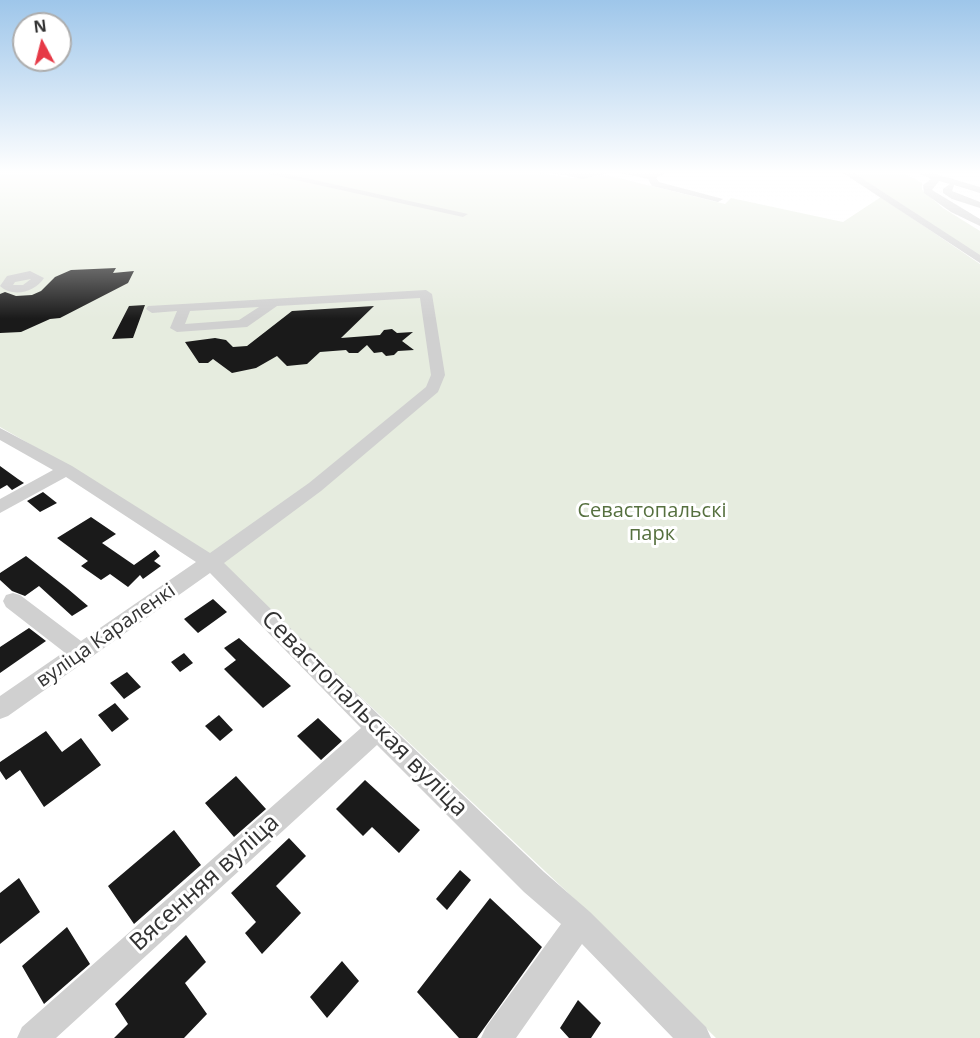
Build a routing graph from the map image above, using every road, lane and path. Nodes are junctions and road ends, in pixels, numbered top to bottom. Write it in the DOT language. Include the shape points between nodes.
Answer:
graph roads {
  1 [pos="921,221"];
  2 [pos="980,260"];
  3 [pos="273,302"];
  4 [pos="185,307"];
  5 [pos="152,309"];
  6 [pos="0,433"];
  7 [pos="66,470"];
  8 [pos="0,507"];
  9 [pos="212,562"];
  10 [pos="13,601"];
  11 [pos="81,653"];
  12 [pos="0,710"];
  13 [pos="377,729"];
  14 [pos="580,922"];
  15 [pos="33,1038"];
  16 [pos="497,1038"];
  17 [pos="695,1038"];
  1 -- 2 [label="street"];
  3 -- 4 [label="street"];
  3 -- 4 [label="street" via="242,324 177,328"];
  3 -- 9 [label="street, вуліца Караленкі" via="426,294 438,375 433,389 315,487"];
  4 -- 5 [label="street"];
  6 -- 7 [label="street, Севастопальская вуліца"];
  7 -- 8 [label="street"];
  7 -- 9 [label="street, Севастопальская вуліца"];
  9 -- 11 [label="street, вуліца Караленкі"];
  9 -- 13 [label="street, Севастопальская вуліца"];
  10 -- 11 [label="street"];
  11 -- 12 [label="street, вуліца Караленкі"];
  13 -- 14 [label="street, Севастопальская вуліца"];
  13 -- 15 [label="street, Вясенняя вуліца"];
  14 -- 16 [label="street"];
  14 -- 17 [label="street, Севастопальская вуліца"];
}
